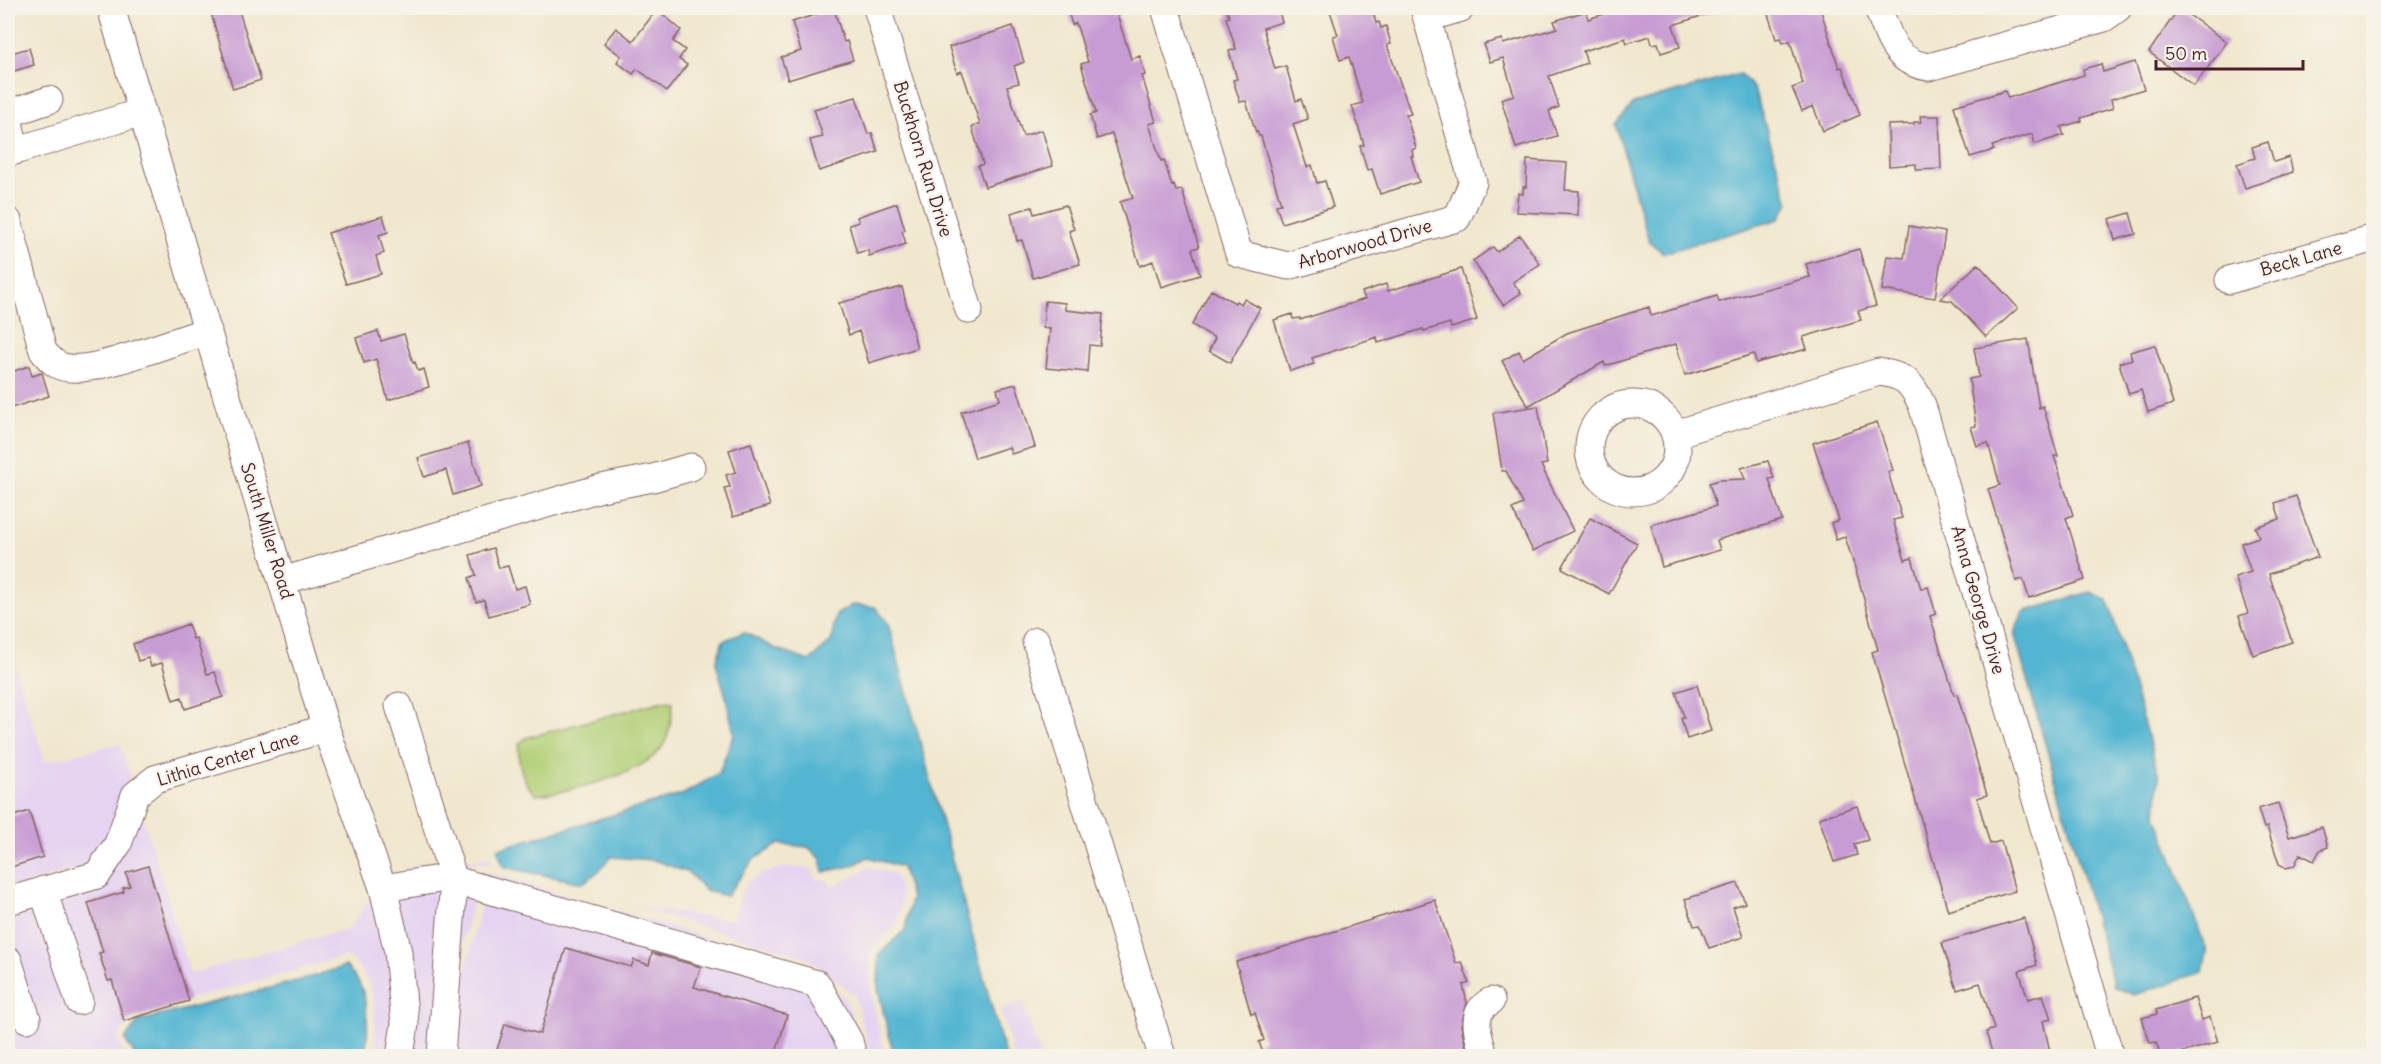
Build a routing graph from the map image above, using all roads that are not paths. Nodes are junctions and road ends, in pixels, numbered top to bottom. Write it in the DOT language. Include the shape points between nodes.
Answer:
graph roads {
  1 [pos="111,8"];
  2 [pos="877,8"];
  3 [pos="1165,8"];
  4 [pos="1461,8"];
  5 [pos="1878,8"];
  6 [pos="2118,8"];
  7 [pos="1425,13"];
  8 [pos="50,100"];
  9 [pos="142,112"];
  10 [pos="11,152"];
  11 [pos="8,221"];
  12 [pos="2373,238"];
  13 [pos="2229,280"];
  14 [pos="969,310"];
  15 [pos="208,331"];
  16 [pos="1675,434"];
  17 [pos="691,466"];
  18 [pos="282,581"];
  19 [pos="1036,642"];
  20 [pos="399,706"];
  21 [pos="325,726"];
  22 [pos="454,880"];
  23 [pos="383,888"];
  24 [pos="43,890"];
  25 [pos="8,901"];
  26 [pos="8,960"];
  27 [pos="79,1001"];
  28 [pos="1491,1001"];
  29 [pos="27,1019"];
  30 [pos="400,1056"];
  31 [pos="441,1056"];
  32 [pos="853,1056"];
  33 [pos="1162,1056"];
  34 [pos="1484,1056"];
  35 [pos="2110,1056"];
  1 -- 9 [label="street, South Miller Road"];
  2 -- 14 [label="street, Buckhorn Run Drive"];
  3 -- 7 [label="street, Arborwood Drive" via="1239,254 1288,266 1457,218 1473,182"];
  4 -- 7 [label="street"];
  5 -- 6 [label="street" via="1893,46 1907,62 1929,67 2104,18"];
  8 -- 10 [label="street" via="8,117"];
  9 -- 10 [label="street"];
  9 -- 15 [label="street, South Miller Road"];
  11 -- 15 [label="street" via="43,351 53,364 70,369 97,366"];
  12 -- 13 [label="street, Beck Lane"];
  15 -- 18 [label="street, South Miller Road"];
  16 -- 35 [label="street, Anna George Drive" via="1879,372 1901,376 1914,389 1922,405"];
  17 -- 18 [label="street"];
  18 -- 21 [label="street, South Miller Road"];
  19 -- 33 [label="street"];
  20 -- 22 [label="street"];
  21 -- 23 [label="street, South Miller Road"];
  21 -- 24 [label="street, Lithia Center Lane" via="154,779 135,795 118,844 97,875"];
  22 -- 23 [label="street"];
  22 -- 31 [label="street"];
  22 -- 32 [label="street" via="817,984 849,1041"];
  23 -- 30 [label="street, South Miller Road" via="398,952 405,1024"];
  24 -- 25 [label="street, Lithia Center Lane"];
  24 -- 27 [label="street"];
  26 -- 29 [label="street"];
  28 -- 34 [label="street" via="1478,1012 1476,1022"];
}
